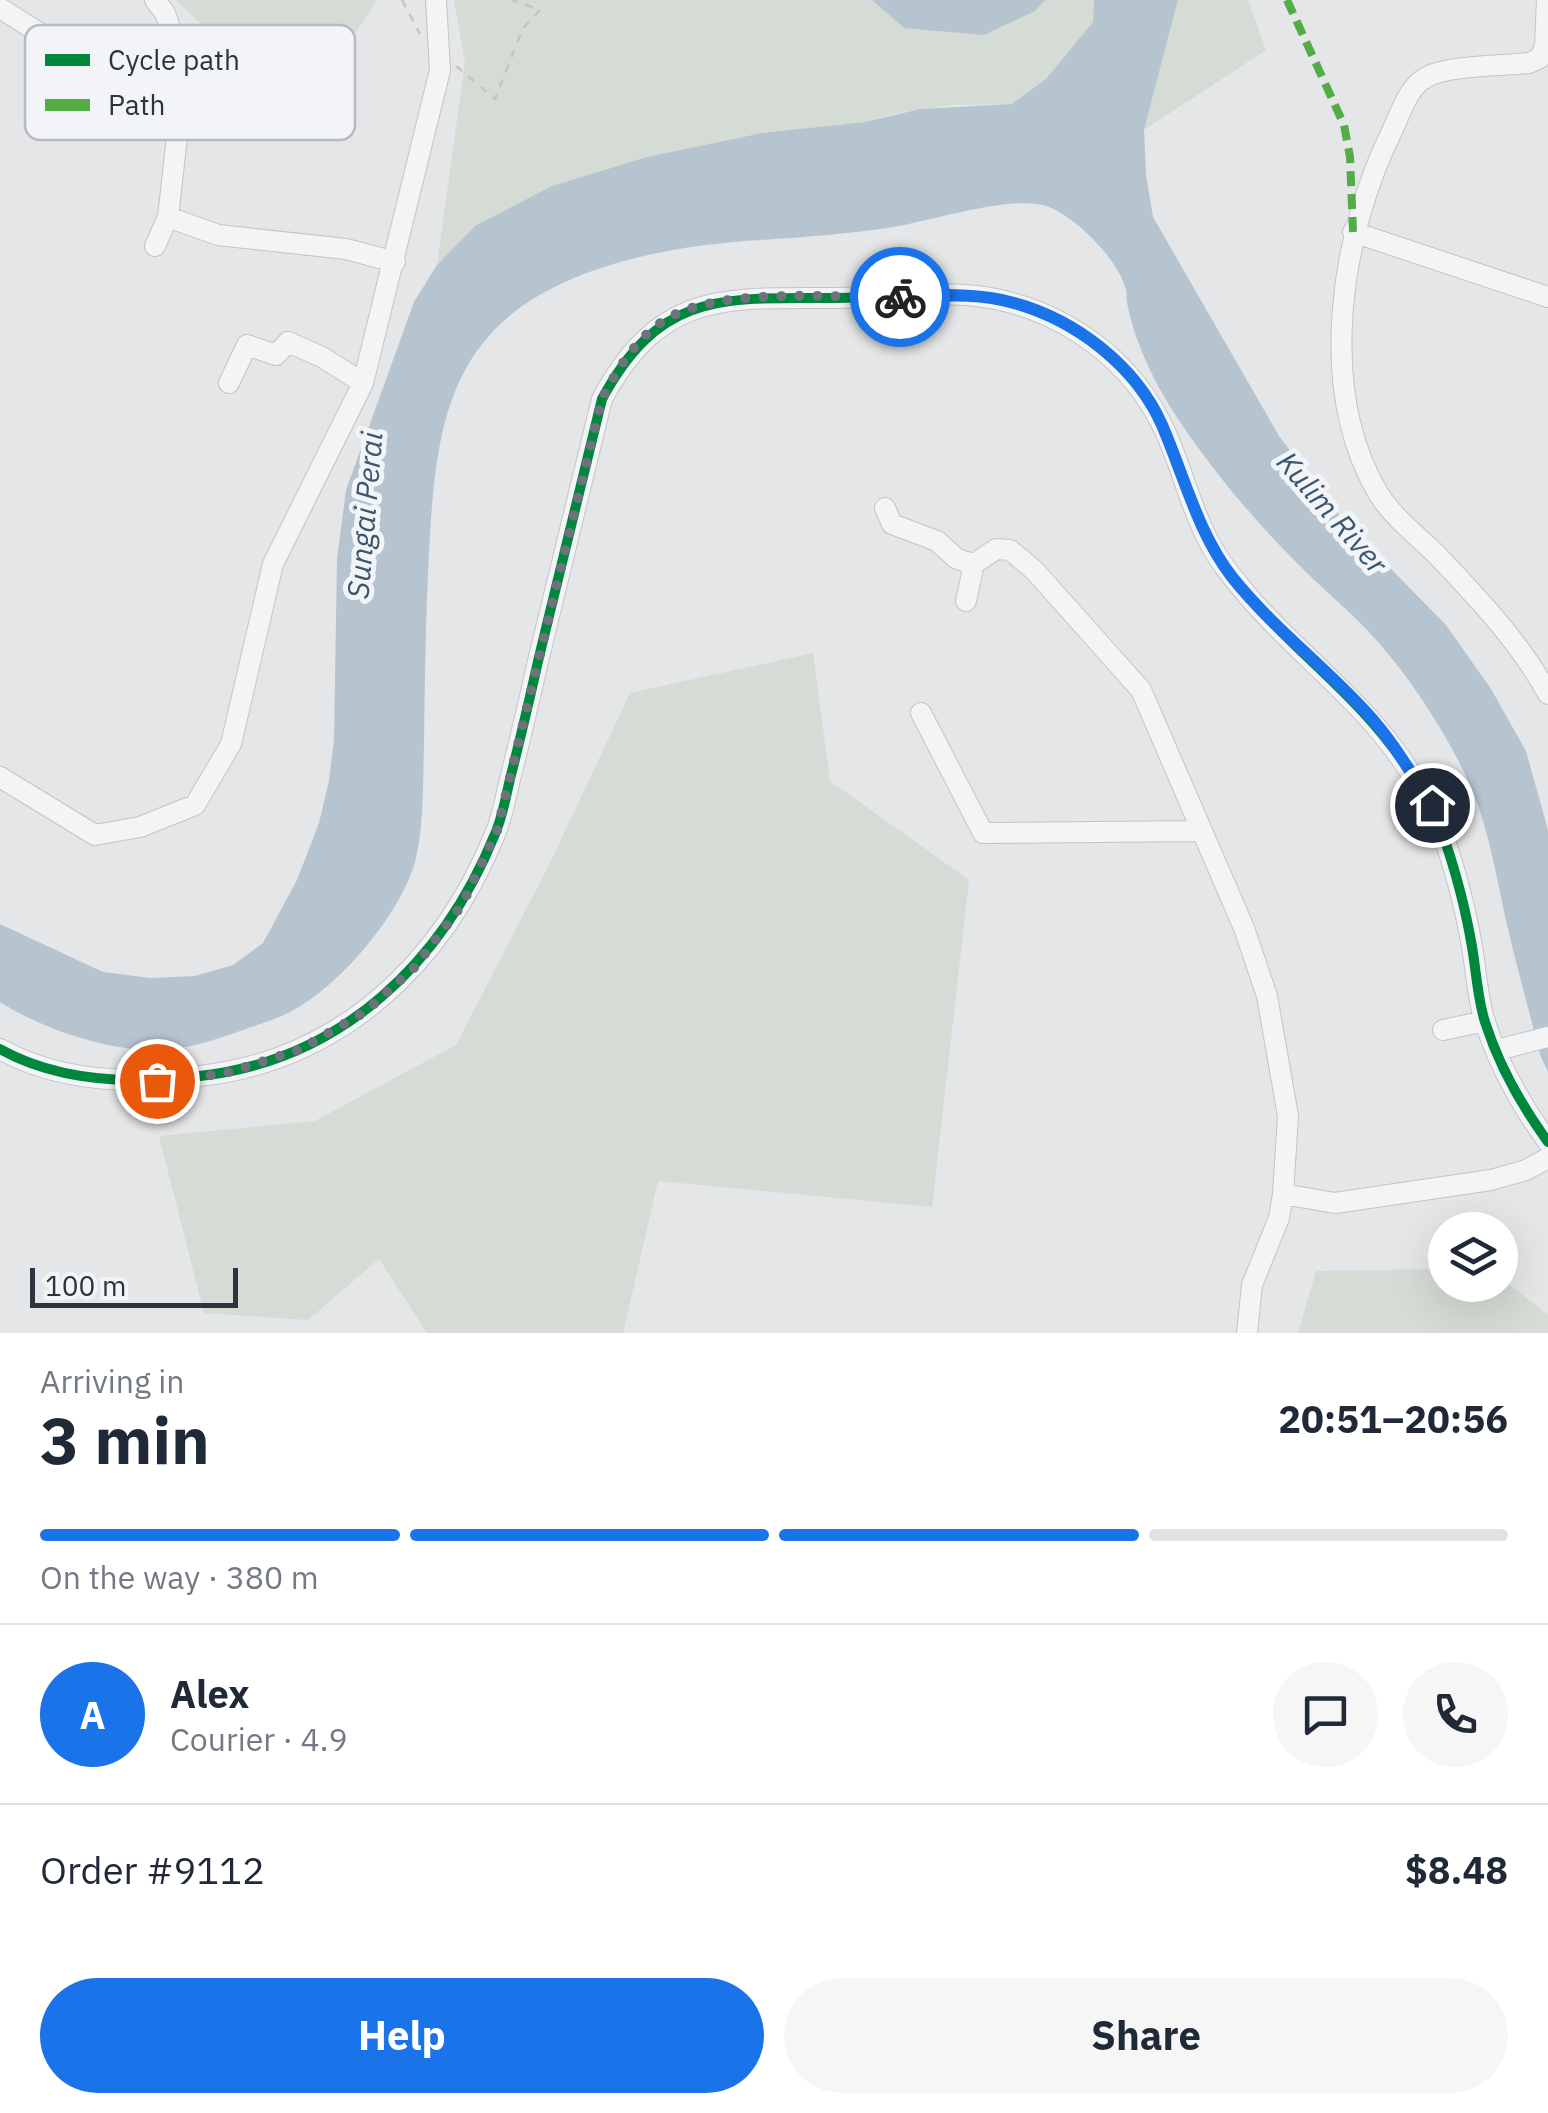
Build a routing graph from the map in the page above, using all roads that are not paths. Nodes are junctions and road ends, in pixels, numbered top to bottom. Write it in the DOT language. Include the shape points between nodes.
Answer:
graph roads {
  1 [pos="155,0"];
  2 [pos="436,0"];
  3 [pos="1547,0"];
  4 [pos="0,8"];
  5 [pos="27,25"];
  6 [pos="169,25"];
  7 [pos="177,140"];
  8 [pos="168,217"];
  9 [pos="1352,232"];
  10 [pos="156,246"];
  11 [pos="395,262"];
  12 [pos="1548,297"];
  13 [pos="363,382"];
  14 [pos="229,383"];
  15 [pos="884,508"];
  16 [pos="974,564"];
  17 [pos="966,601"];
  18 [pos="1548,694"];
  19 [pos="920,713"];
  20 [pos="0,777"];
  21 [pos="1202,831"];
  22 [pos="1485,1021"];
  23 [pos="1443,1030"];
  24 [pos="1548,1037"];
  25 [pos="0,1049"];
  26 [pos="1497,1050"];
  27 [pos="1548,1142"];
  28 [pos="1548,1158"];
  29 [pos="1284,1194"];
  30 [pos="1246,1333"];
  1 -- 6 [label="street"];
  2 -- 11 [label="street" via="440,70"];
  3 -- 9 [label="street" via="1540,58 1441,72 1412,89"];
  4 -- 5 [label="street"];
  7 -- 8 [label="street"];
  8 -- 10 [label="street"];
  8 -- 11 [label="street" via="218,235 346,249"];
  9 -- 12 [label="street"];
  9 -- 18 [label="street" via="1342,320 1346,404 1358,455 1380,497 1476,596"];
  11 -- 13 [label="street"];
  13 -- 14 [label="street" via="288,342 276,355 247,345"];
  13 -- 20 [label="street" via="273,564 231,744 194,805 140,827 95,835"];
  15 -- 16 [label="street" via="892,524"];
  16 -- 17 [label="street"];
  16 -- 21 [label="street" via="996,549 1010,550 1141,690"];
  19 -- 21 [label="street" via="983,834"];
  21 -- 29 [label="street" via="1267,996 1288,1116"];
  22 -- 23 [label="street"];
  22 -- 25 [label="street" via="1454,867 1432,805 1366,712 1230,574 1208,540 1160,419 1130,376 1090,338 1013,302 966,295 756,298 670,317 640,341 602,399 497,831 462,905 415,967 365,1012 299,1050 223,1074 157,1081 97,1077 50,1069"];
  22 -- 26 [label="street"];
  24 -- 26 [label="street"];
  26 -- 27 [label="street" via="1519,1102"];
  28 -- 29 [label="street" via="1491,1180 1336,1203"];
  29 -- 30 [label="street" via="1252,1284"];
}
